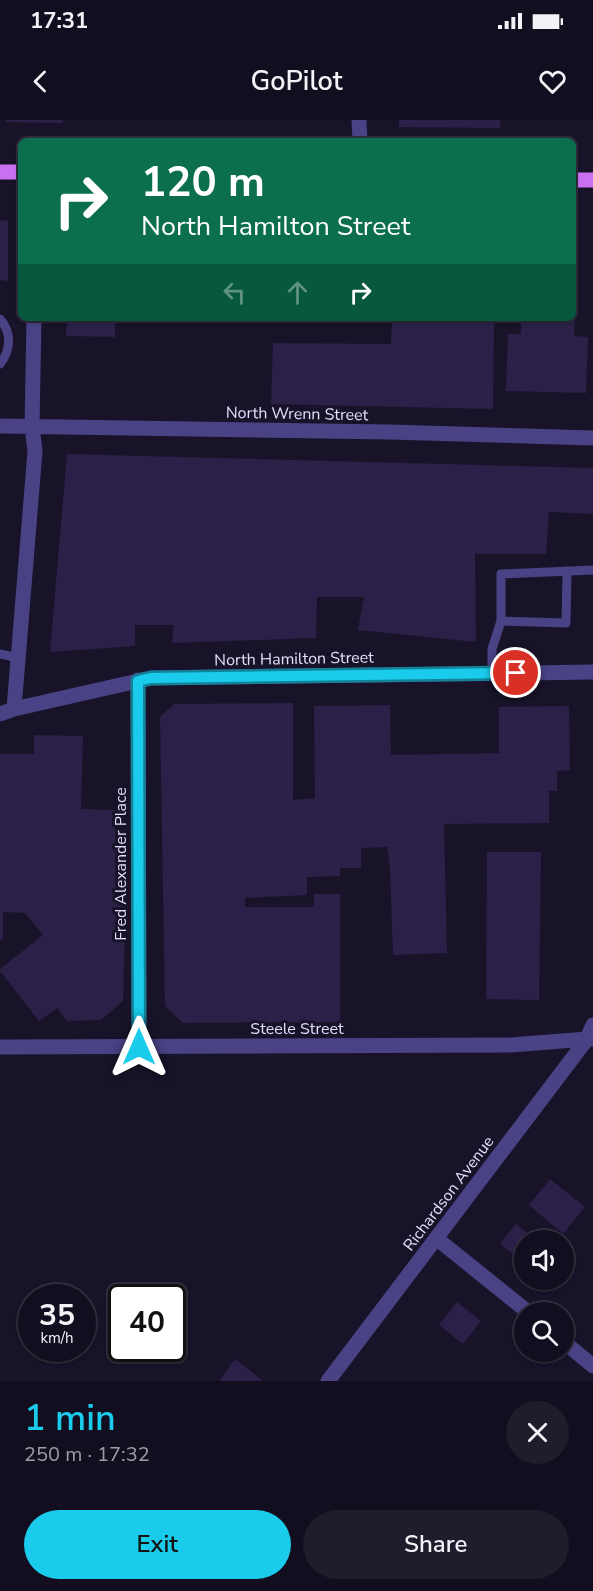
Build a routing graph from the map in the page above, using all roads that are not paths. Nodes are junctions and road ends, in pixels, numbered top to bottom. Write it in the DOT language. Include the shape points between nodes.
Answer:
graph roads {
  1 [pos="359,120"];
  2 [pos="360,138"];
  3 [pos="0,172"];
  4 [pos="18,172"];
  5 [pos="576,180"];
  6 [pos="593,180"];
  7 [pos="0,319"];
  8 [pos="34,321"];
  9 [pos="0,364"];
  10 [pos="0,426"];
  11 [pos="32,427"];
  12 [pos="593,438"];
  13 [pos="593,570"];
  14 [pos="567,571"];
  15 [pos="501,621"];
  16 [pos="0,654"];
  17 [pos="18,658"];
  18 [pos="593,672"];
  19 [pos="492,673"];
  20 [pos="138,681"];
  21 [pos="7,712"];
  22 [pos="591,1034"];
  23 [pos="0,1047"];
  24 [pos="139,1047"];
  25 [pos="436,1238"];
  26 [pos="516,1302"];
  27 [pos="574,1350"];
  28 [pos="593,1366"];
  29 [pos="328,1381"];
  1 -- 2 [label="street"];
  3 -- 4 [label="main road"];
  5 -- 6 [label="main road"];
  7 -- 9 [label="lane" via="9,339 8,353"];
  8 -- 11 [label="street"];
  10 -- 11 [label="street, North Wrenn Street"];
  11 -- 12 [label="street, North Wrenn Street"];
  11 -- 17 [label="street" via="35,451"];
  13 -- 14 [label="lane"];
  14 -- 15 [label="lane" via="501,574"];
  14 -- 15 [label="lane" via="566,623"];
  15 -- 19 [label="lane" via="492,649"];
  16 -- 17 [label="lane"];
  17 -- 21 [label="street"];
  18 -- 19 [label="street, North Hamilton Street"];
  19 -- 20 [label="street, North Hamilton Street"];
  20 -- 21 [label="street, North Hamilton Street"];
  20 -- 24 [label="street, Fred Alexander Place"];
  22 -- 24 [label="street, Steele Street" via="511,1045"];
  22 -- 25 [label="street, Richardson Avenue"];
  23 -- 24 [label="street, Steele Street"];
  25 -- 26 [label="street"];
  25 -- 29 [label="street, Richardson Avenue"];
  27 -- 28 [label="street"];
}
